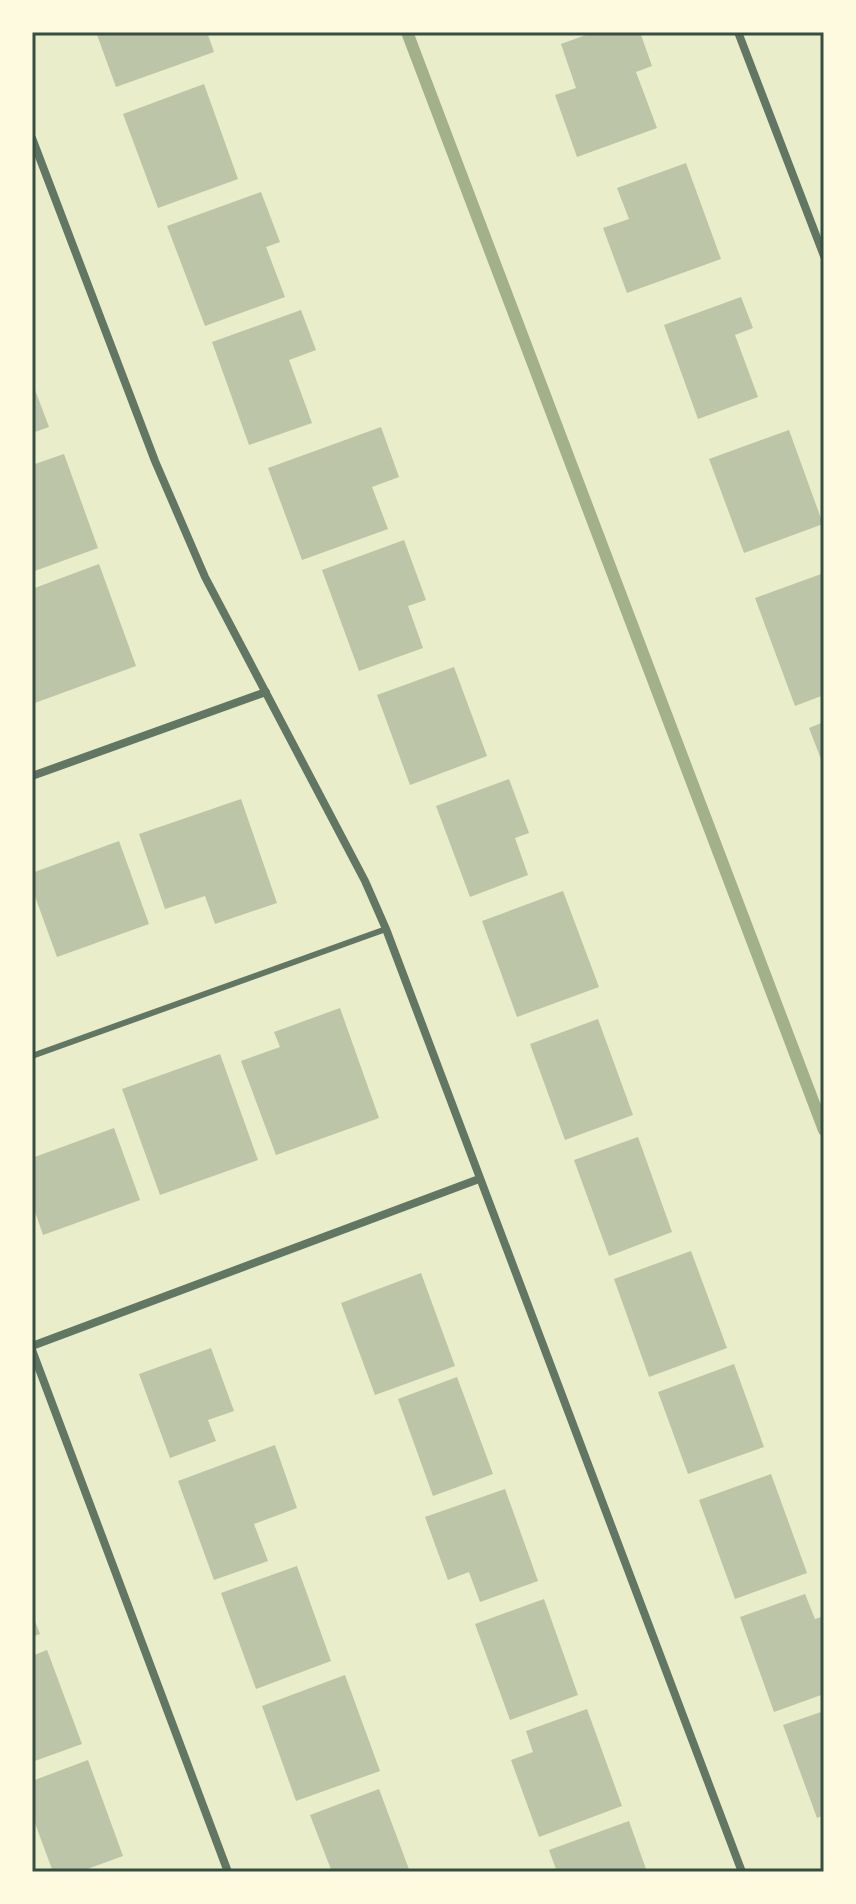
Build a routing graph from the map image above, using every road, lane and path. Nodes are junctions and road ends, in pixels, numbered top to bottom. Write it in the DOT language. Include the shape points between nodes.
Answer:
graph roads {
  1 [pos="738,32"];
  2 [pos="32,138"];
  3 [pos="824,256"];
  4 [pos="266,692"];
  5 [pos="32,776"];
  6 [pos="386,929"];
  7 [pos="32,1056"];
  8 [pos="479,1179"];
  9 [pos="32,1348"];
  10 [pos="228,1872"];
  11 [pos="742,1872"];
  1 -- 3 [label="street"];
  2 -- 4 [label="street" via="155,461 205,577"];
  4 -- 5 [label="street"];
  4 -- 6 [label="street"];
  6 -- 7 [label="lane"];
  6 -- 8 [label="street"];
  8 -- 9 [label="street"];
  8 -- 11 [label="street"];
  9 -- 10 [label="street"];
}
